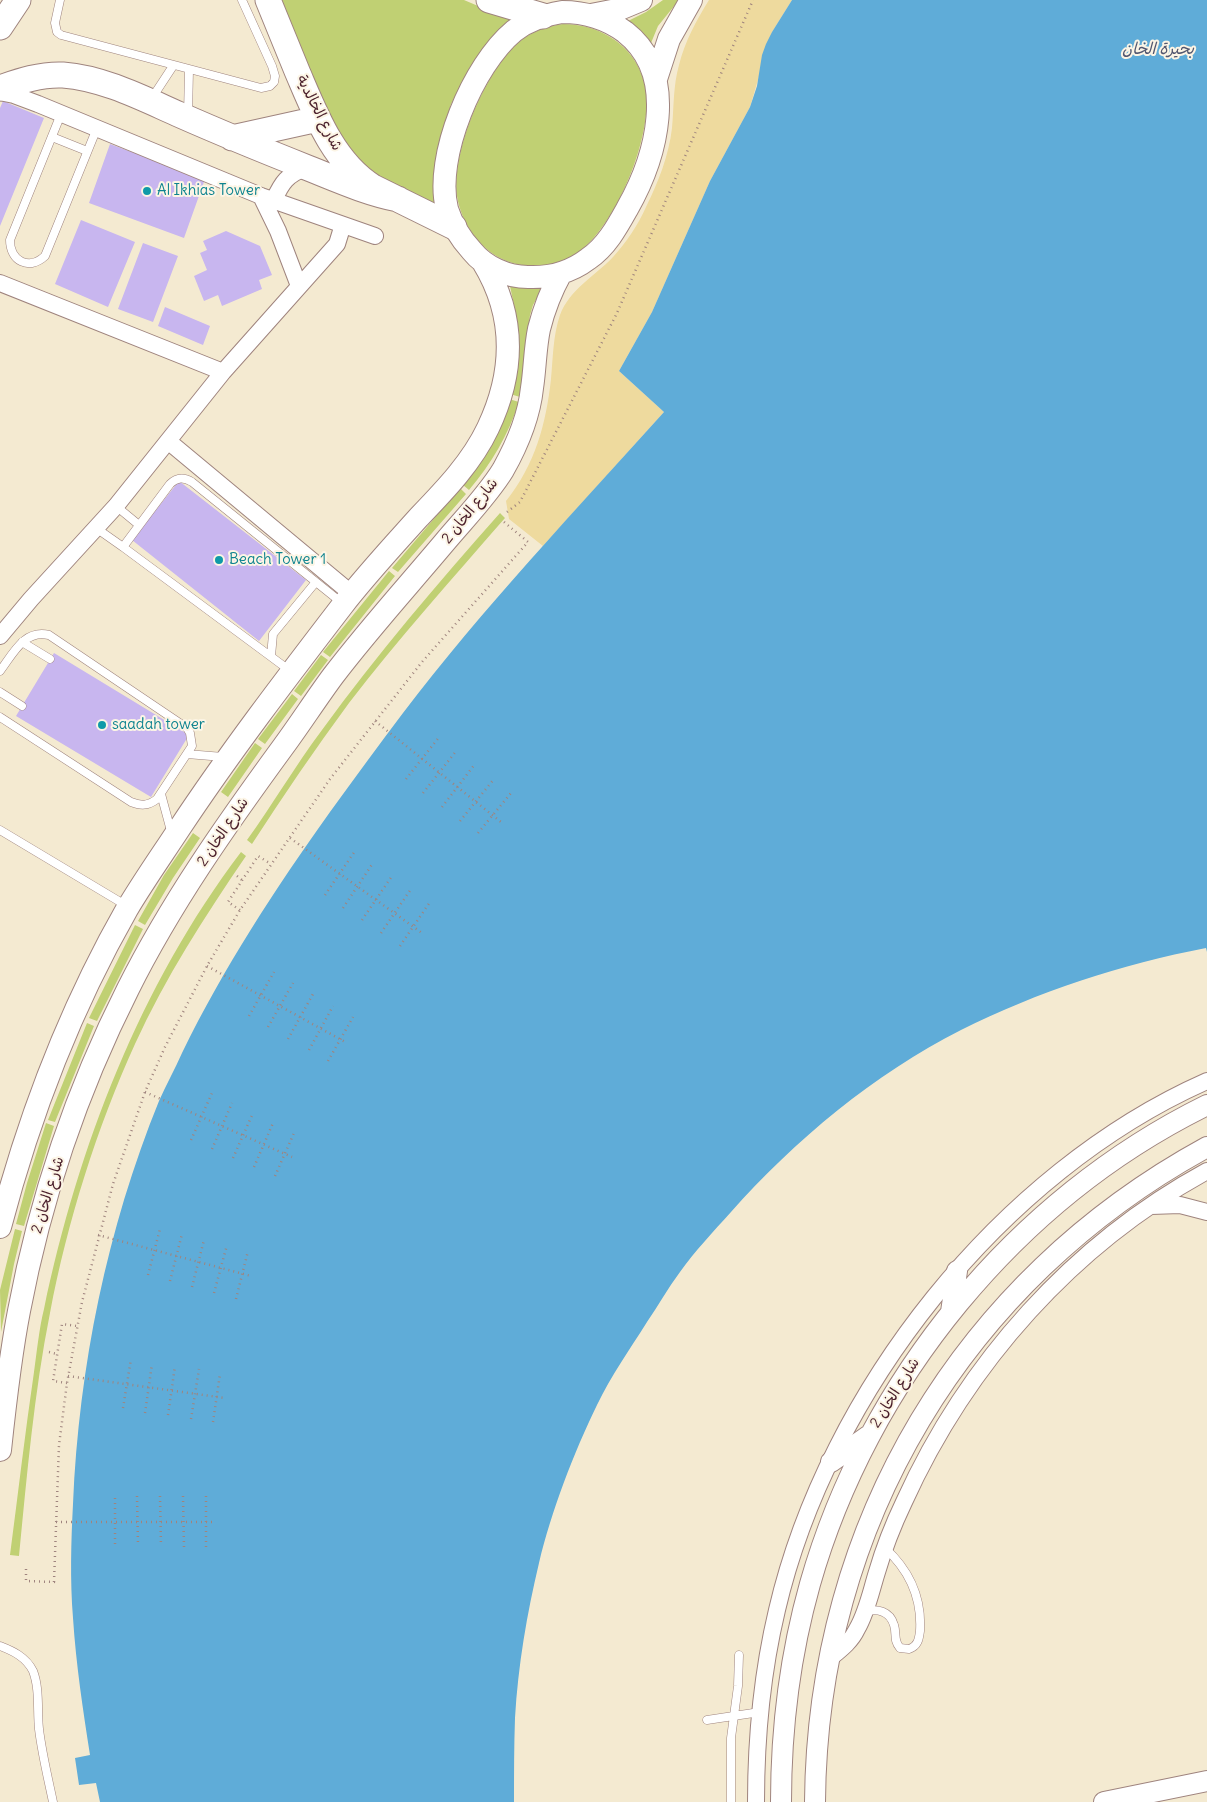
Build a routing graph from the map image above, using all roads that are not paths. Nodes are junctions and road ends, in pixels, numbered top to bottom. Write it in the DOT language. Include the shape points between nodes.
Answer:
graph roads {
  1 [pos="18,0"];
  2 [pos="60,0"];
  3 [pos="242,0"];
  4 [pos="268,0"];
  5 [pos="490,0"];
  6 [pos="641,0"];
  7 [pos="691,0"];
  8 [pos="591,15"];
  9 [pos="543,16"];
  10 [pos="0,27"];
  11 [pos="173,66"];
  12 [pos="189,70"];
  13 [pos="656,79"];
  14 [pos="0,88"];
  15 [pos="0,92"];
  16 [pos="150,101"];
  17 [pos="61,114"];
  18 [pos="188,118"];
  19 [pos="318,119"];
  20 [pos="96,128"];
  21 [pos="52,137"];
  22 [pos="232,138"];
  23 [pos="87,151"];
  24 [pos="274,154"];
  25 [pos="307,167"];
  26 [pos="281,183"];
  27 [pos="267,198"];
  28 [pos="398,199"];
  29 [pos="341,224"];
  30 [pos="454,227"];
  31 [pos="375,236"];
  32 [pos="483,262"];
  33 [pos="561,273"];
  34 [pos="0,283"];
  35 [pos="299,286"];
  36 [pos="223,372"];
  37 [pos="168,441"];
  38 [pos="116,506"];
  39 [pos="139,525"];
  40 [pos="96,528"];
  41 [pos="123,547"];
  42 [pos="316,583"];
  43 [pos="348,599"];
  44 [pos="0,636"];
  45 [pos="22,642"];
  46 [pos="271,656"];
  47 [pos="50,659"];
  48 [pos="0,671"];
  49 [pos="292,672"];
  50 [pos="0,692"];
  51 [pos="22,706"];
  52 [pos="0,717"];
  53 [pos="187,754"];
  54 [pos="228,757"];
  55 [pos="161,794"];
  56 [pos="0,830"];
  57 [pos="171,841"];
  58 [pos="128,907"];
  59 [pos="1207,1081"];
  60 [pos="1207,1105"];
  61 [pos="1207,1147"];
  62 [pos="1207,1171"];
  63 [pos="1149,1206"];
  64 [pos="1207,1212"];
  65 [pos="0,1227"];
  66 [pos="957,1271"];
  67 [pos="952,1312"];
  68 [pos="870,1435"];
  69 [pos="0,1450"];
  70 [pos="831,1462"];
  71 [pos="885,1548"];
  72 [pos="865,1612"];
  73 [pos="0,1646"];
  74 [pos="739,1655"];
  75 [pos="829,1660"];
  76 [pos="760,1712"];
  77 [pos="733,1715"];
  78 [pos="707,1720"];
  79 [pos="816,1775"];
  80 [pos="1207,1781"];
  81 [pos="53,1802"];
  82 [pos="731,1802"];
  83 [pos="756,1802"];
  84 [pos="781,1802"];
  85 [pos="815,1802"];
  86 [pos="827,1802"];
  87 [pos="1104,1802"];
  1 -- 10 [label="main road"];
  2 -- 11 [label="lane" via="55,23 56,32 61,35"];
  3 -- 12 [label="lane" via="272,66 274,82 260,88"];
  4 -- 19 [label="main road, شارع الخالدية"];
  5 -- 9 [label="main road"];
  6 -- 8 [label="main road" via="617,10"];
  7 -- 13 [label="main road" via="669,39"];
  8 -- 9 [label="main road" via="562,12"];
  8 -- 13 [label="main road" via="611,22 628,34 648,60"];
  9 -- 30 [label="main road" via="522,25 505,39 483,68 463,105 451,146 446,182 447,207"];
  11 -- 12 [label="lane"];
  11 -- 16 [label="lane"];
  12 -- 18 [label="lane"];
  13 -- 33 [label="main road" via="656,127 648,162 632,200 601,248 580,265"];
  14 -- 16 [label="main road" via="42,76 64,75 98,82"];
  15 -- 17 [label="street"];
  16 -- 18 [label="main road"];
  17 -- 20 [label="street"];
  17 -- 21 [label="lane"];
  18 -- 22 [label="main road"];
  19 -- 22 [label="main road"];
  19 -- 28 [label="main road, شارع الخالدية" via="356,174"];
  20 -- 23 [label="lane"];
  20 -- 27 [label="street"];
  21 -- 23 [label="lane"];
  21 -- 23 [label="lane" via="10,240 12,253 22,262 34,263 45,256"];
  22 -- 24 [label="main road"];
  24 -- 25 [label="main road"];
  24 -- 26 [label="street"];
  25 -- 26 [label="street"];
  25 -- 28 [label="main road" via="365,191"];
  26 -- 27 [label="street"];
  27 -- 29 [label="street"];
  27 -- 35 [label="street"];
  28 -- 30 [label="main road, شارع الخالدية"];
  29 -- 31 [label="street"];
  29 -- 35 [label="street" via="337,244"];
  30 -- 32 [label="main road"];
  32 -- 33 [label="main road" via="502,272 527,278"];
  32 -- 43 [label="main road" via="500,294 508,335 506,373 487,431 466,464"];
  33 -- 69 [label="main road, شارع الخان 2" via="548,299 540,327 524,423 500,473 352,652 222,830 156,935 115,1014 76,1108 38,1228 11,1354"];
  34 -- 36 [label="street"];
  35 -- 36 [label="street"];
  36 -- 37 [label="street"];
  37 -- 38 [label="street"];
  37 -- 43 [label="street"];
  38 -- 39 [label="lane"];
  38 -- 40 [label="street"];
  39 -- 41 [label="lane"];
  39 -- 42 [label="lane" via="170,484 176,479 186,478"];
  40 -- 41 [label="lane"];
  40 -- 44 [label="street"];
  41 -- 46 [label="lane"];
  42 -- 43 [label="lane"];
  42 -- 46 [label="lane" via="273,634"];
  43 -- 49 [label="main road"];
  45 -- 47 [label="lane"];
  45 -- 48 [label="lane"];
  45 -- 53 [label="lane" via="32,635 49,635 173,719 190,733 192,746"];
  46 -- 49 [label="lane"];
  49 -- 54 [label="main road"];
  50 -- 51 [label="lane"];
  52 -- 55 [label="lane" via="131,802 151,804"];
  53 -- 54 [label="lane"];
  53 -- 55 [label="lane"];
  54 -- 57 [label="main road"];
  55 -- 57 [label="lane" via="169,818"];
  56 -- 58 [label="lane"];
  57 -- 58 [label="main road"];
  58 -- 65 [label="main road" via="62,1040 42,1089"];
  59 -- 66 [label="street" via="1138,1118 1076,1159 1020,1206"];
  60 -- 67 [label="street, شارع الخان 2" via="1133,1148 1066,1197 1004,1253"];
  61 -- 75 [label="street" via="1159,1175 1074,1238 1020,1288 945,1379 888,1482 858,1554"];
  62 -- 63 [label="street"];
  63 -- 64 [label="street" via="1180,1205"];
  63 -- 71 [label="street" via="1070,1270 1000,1344 961,1398 926,1456"];
  66 -- 67 [label="street"];
  66 -- 70 [label="street" via="886,1364 855,1414"];
  67 -- 68 [label="street, شارع الخان 2" via="908,1371"];
  68 -- 70 [label="street"];
  68 -- 84 [label="street, شارع الخان 2" via="836,1508 800,1624 786,1703"];
  70 -- 76 [label="street" via="804,1524 777,1608"];
  71 -- 72 [label="street"];
  71 -- 72 [label="lane" via="906,1572 915,1591 920,1623 917,1644 909,1650 900,1648 895,1640 894,1623 887,1614 876,1610"];
  72 -- 75 [label="street" via="852,1638"];
  73 -- 81 [label="lane" via="22,1657 35,1679 39,1729"];
  74 -- 77 [label="lane"];
  75 -- 79 [label="street"];
  76 -- 77 [label="lane"];
  76 -- 83 [label="street"];
  77 -- 78 [label="lane"];
  77 -- 82 [label="lane"];
  79 -- 85 [label="street"];
  79 -- 86 [label="street"];
  80 -- 87 [label="street"];
}
